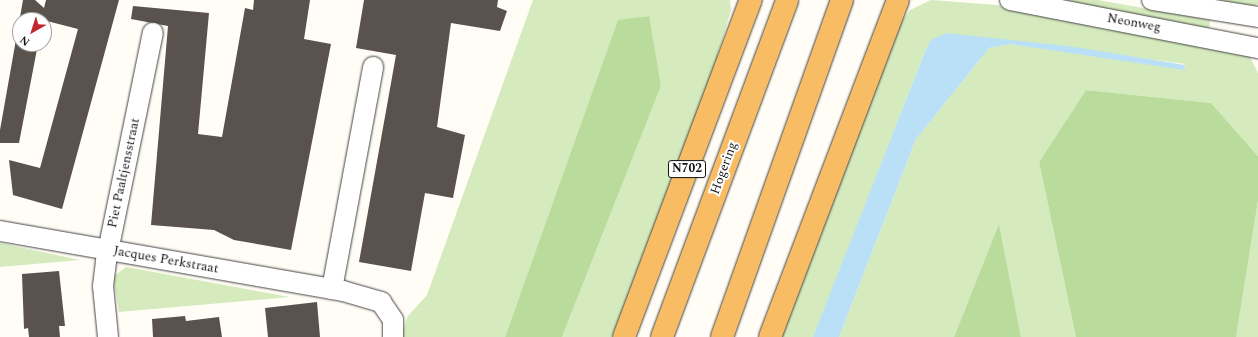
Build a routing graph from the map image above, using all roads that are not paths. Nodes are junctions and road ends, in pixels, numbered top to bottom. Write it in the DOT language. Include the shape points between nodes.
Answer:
graph roads {
  1 [pos="751,0"];
  2 [pos="787,0"];
  3 [pos="842,0"];
  4 [pos="898,0"];
  5 [pos="1010,0"];
  6 [pos="1152,0"];
  7 [pos="1258,16"];
  8 [pos="153,33"];
  9 [pos="1258,48"];
  10 [pos="373,67"];
  11 [pos="0,231"];
  12 [pos="108,250"];
  13 [pos="332,289"];
  14 [pos="108,337"];
  15 [pos="393,337"];
  16 [pos="624,337"];
  17 [pos="662,337"];
  18 [pos="722,337"];
  19 [pos="770,337"];
  1 -- 16 [label="highway, N702"];
  2 -- 17 [label="highway, Hogering / N702"];
  3 -- 18 [label="highway"];
  4 -- 19 [label="highway"];
  5 -- 9 [label="street, Neonweg"];
  6 -- 7 [label="street, Neonweg"];
  8 -- 12 [label="street, Piet Paaltjensstraat"];
  10 -- 13 [label="street"];
  11 -- 12 [label="street, Jacques Perkstraat"];
  12 -- 13 [label="street, Jacques Perkstraat"];
  12 -- 14 [label="street, Piet Paaltjensstraat" via="103,286"];
  13 -- 15 [label="street, Jacques Perkstraat" via="382,302 393,320"];
}
